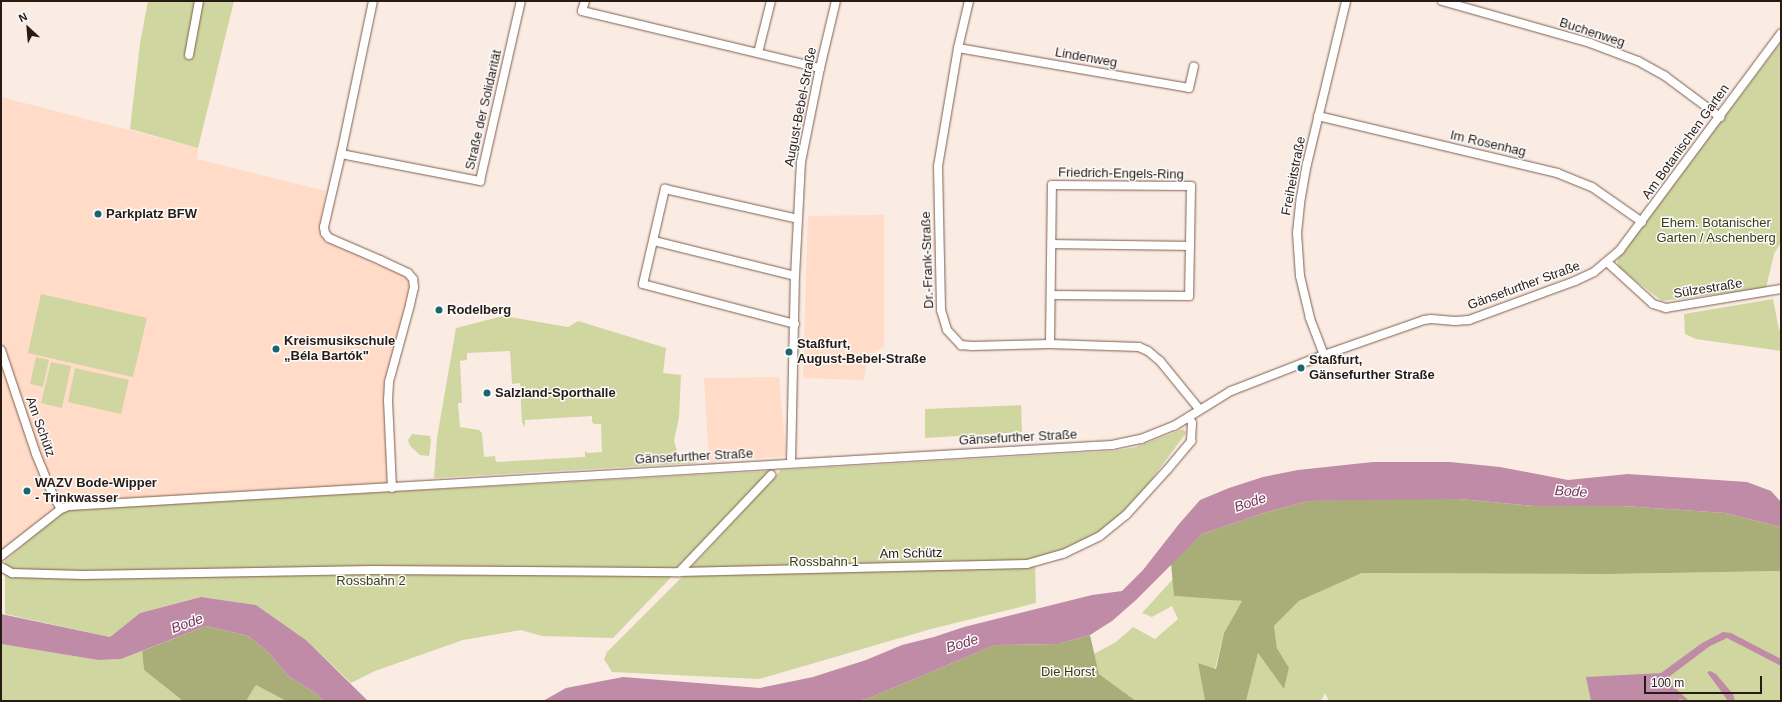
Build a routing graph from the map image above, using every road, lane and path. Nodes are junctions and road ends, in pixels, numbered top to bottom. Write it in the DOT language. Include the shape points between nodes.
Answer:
graph roads {
  1 [pos="199,1"];
  2 [pos="373,1"];
  3 [pos="521,1"];
  4 [pos="585,1"];
  5 [pos="771,1"];
  6 [pos="836,1"];
  7 [pos="969,1"];
  8 [pos="1346,1"];
  9 [pos="1442,1"];
  10 [pos="1781,33"];
  11 [pos="958,48"];
  12 [pos="758,53"];
  13 [pos="189,55"];
  14 [pos="1194,67"];
  15 [pos="820,68"];
  16 [pos="1318,116"];
  17 [pos="1720,117"];
  18 [pos="341,154"];
  19 [pos="798,219"];
  20 [pos="1642,222"];
  21 [pos="654,242"];
  22 [pos="1052,244"];
  23 [pos="1190,246"];
  24 [pos="1607,262"];
  25 [pos="795,276"];
  26 [pos="1781,289"];
  27 [pos="1051,295"];
  28 [pos="795,324"];
  29 [pos="1050,344"];
  30 [pos="1,350"];
  31 [pos="1324,355"];
  32 [pos="1200,410"];
  33 [pos="1189,417"];
  34 [pos="791,463"];
  35 [pos="771,475"];
  36 [pos="392,488"];
  37 [pos="61,509"];
  38 [pos="1,556"];
  39 [pos="1,567"];
  40 [pos="679,572"];
  1 -- 13 [label="street"];
  2 -- 18 [label="street"];
  3 -- 18 [label="street, Straße der Solidarität" via="480,181"];
  4 -- 12 [label="street" via="582,11"];
  5 -- 12 [label="street"];
  6 -- 15 [label="street, August-Bebel-Straße"];
  7 -- 11 [label="street, Dr.-Frank-Straße"];
  8 -- 16 [label="street, Freiheitstraße"];
  9 -- 17 [label="street, Buchenweg" via="1590,43 1638,61 1665,76"];
  10 -- 17 [label="street, Am Botanischen Garten"];
  11 -- 14 [label="street, Lindenweg" via="1189,88"];
  11 -- 29 [label="street, Dr.-Frank-Straße" via="938,166 943,321 953,338 961,345"];
  12 -- 15 [label="street"];
  15 -- 19 [label="street, August-Bebel-Straße" via="801,162"];
  16 -- 20 [label="street, Im Rosenhag" via="1557,172 1592,187"];
  16 -- 31 [label="street, Freiheitstraße" via="1296,233 1300,276 1310,318"];
  17 -- 20 [label="street, Am Botanischen Garten"];
  18 -- 36 [label="street" via="324,233 328,238 408,273 413,279 410,305 389,382"];
  19 -- 21 [label="street" via="665,189"];
  19 -- 25 [label="street, August-Bebel-Straße"];
  20 -- 24 [label="street, Am Botanischen Garten" via="1617,254"];
  21 -- 25 [label="street"];
  21 -- 28 [label="street" via="643,284"];
  22 -- 23 [label="street"];
  22 -- 23 [label="street, Friedrich-Engels-Ring" via="1052,185 1190,186"];
  22 -- 27 [label="street, Friedrich-Engels-Ring"];
  23 -- 27 [label="street, Friedrich-Engels-Ring" via="1189,296"];
  24 -- 26 [label="street, Sülzestraße" via="1653,304 1660,307 1678,307"];
  24 -- 31 [label="street, Gänsefurther Straße" via="1575,281 1469,320 1424,320"];
  25 -- 28 [label="street, August-Bebel-Straße"];
  27 -- 29 [label="street, Friedrich-Engels-Ring"];
  28 -- 34 [label="street, August-Bebel-Straße"];
  29 -- 32 [label="street, Dr.-Frank-Straße" via="1131,345 1148,351 1160,361"];
  30 -- 37 [label="street, Am Schütz" via="36,454"];
  31 -- 32 [label="street, Gänsefurther Straße" via="1231,391"];
  32 -- 33 [label="street, Gänsefurther Straße"];
  33 -- 34 [label="street, Gänsefurther Straße" via="1146,438 1112,445"];
  33 -- 40 [label="street, Am Schütz" via="1191,441 1126,515 1100,536 1062,554 1027,564"];
  34 -- 36 [label="street, Gänsefurther Straße"];
  35 -- 40 [label="street"];
  36 -- 37 [label="street, Gänsefurther Straße" via="69,506"];
  37 -- 38 [label="street"];
  39 -- 40 [label="street, Am Schütz" via="12,573 83,575 373,570"];
}
